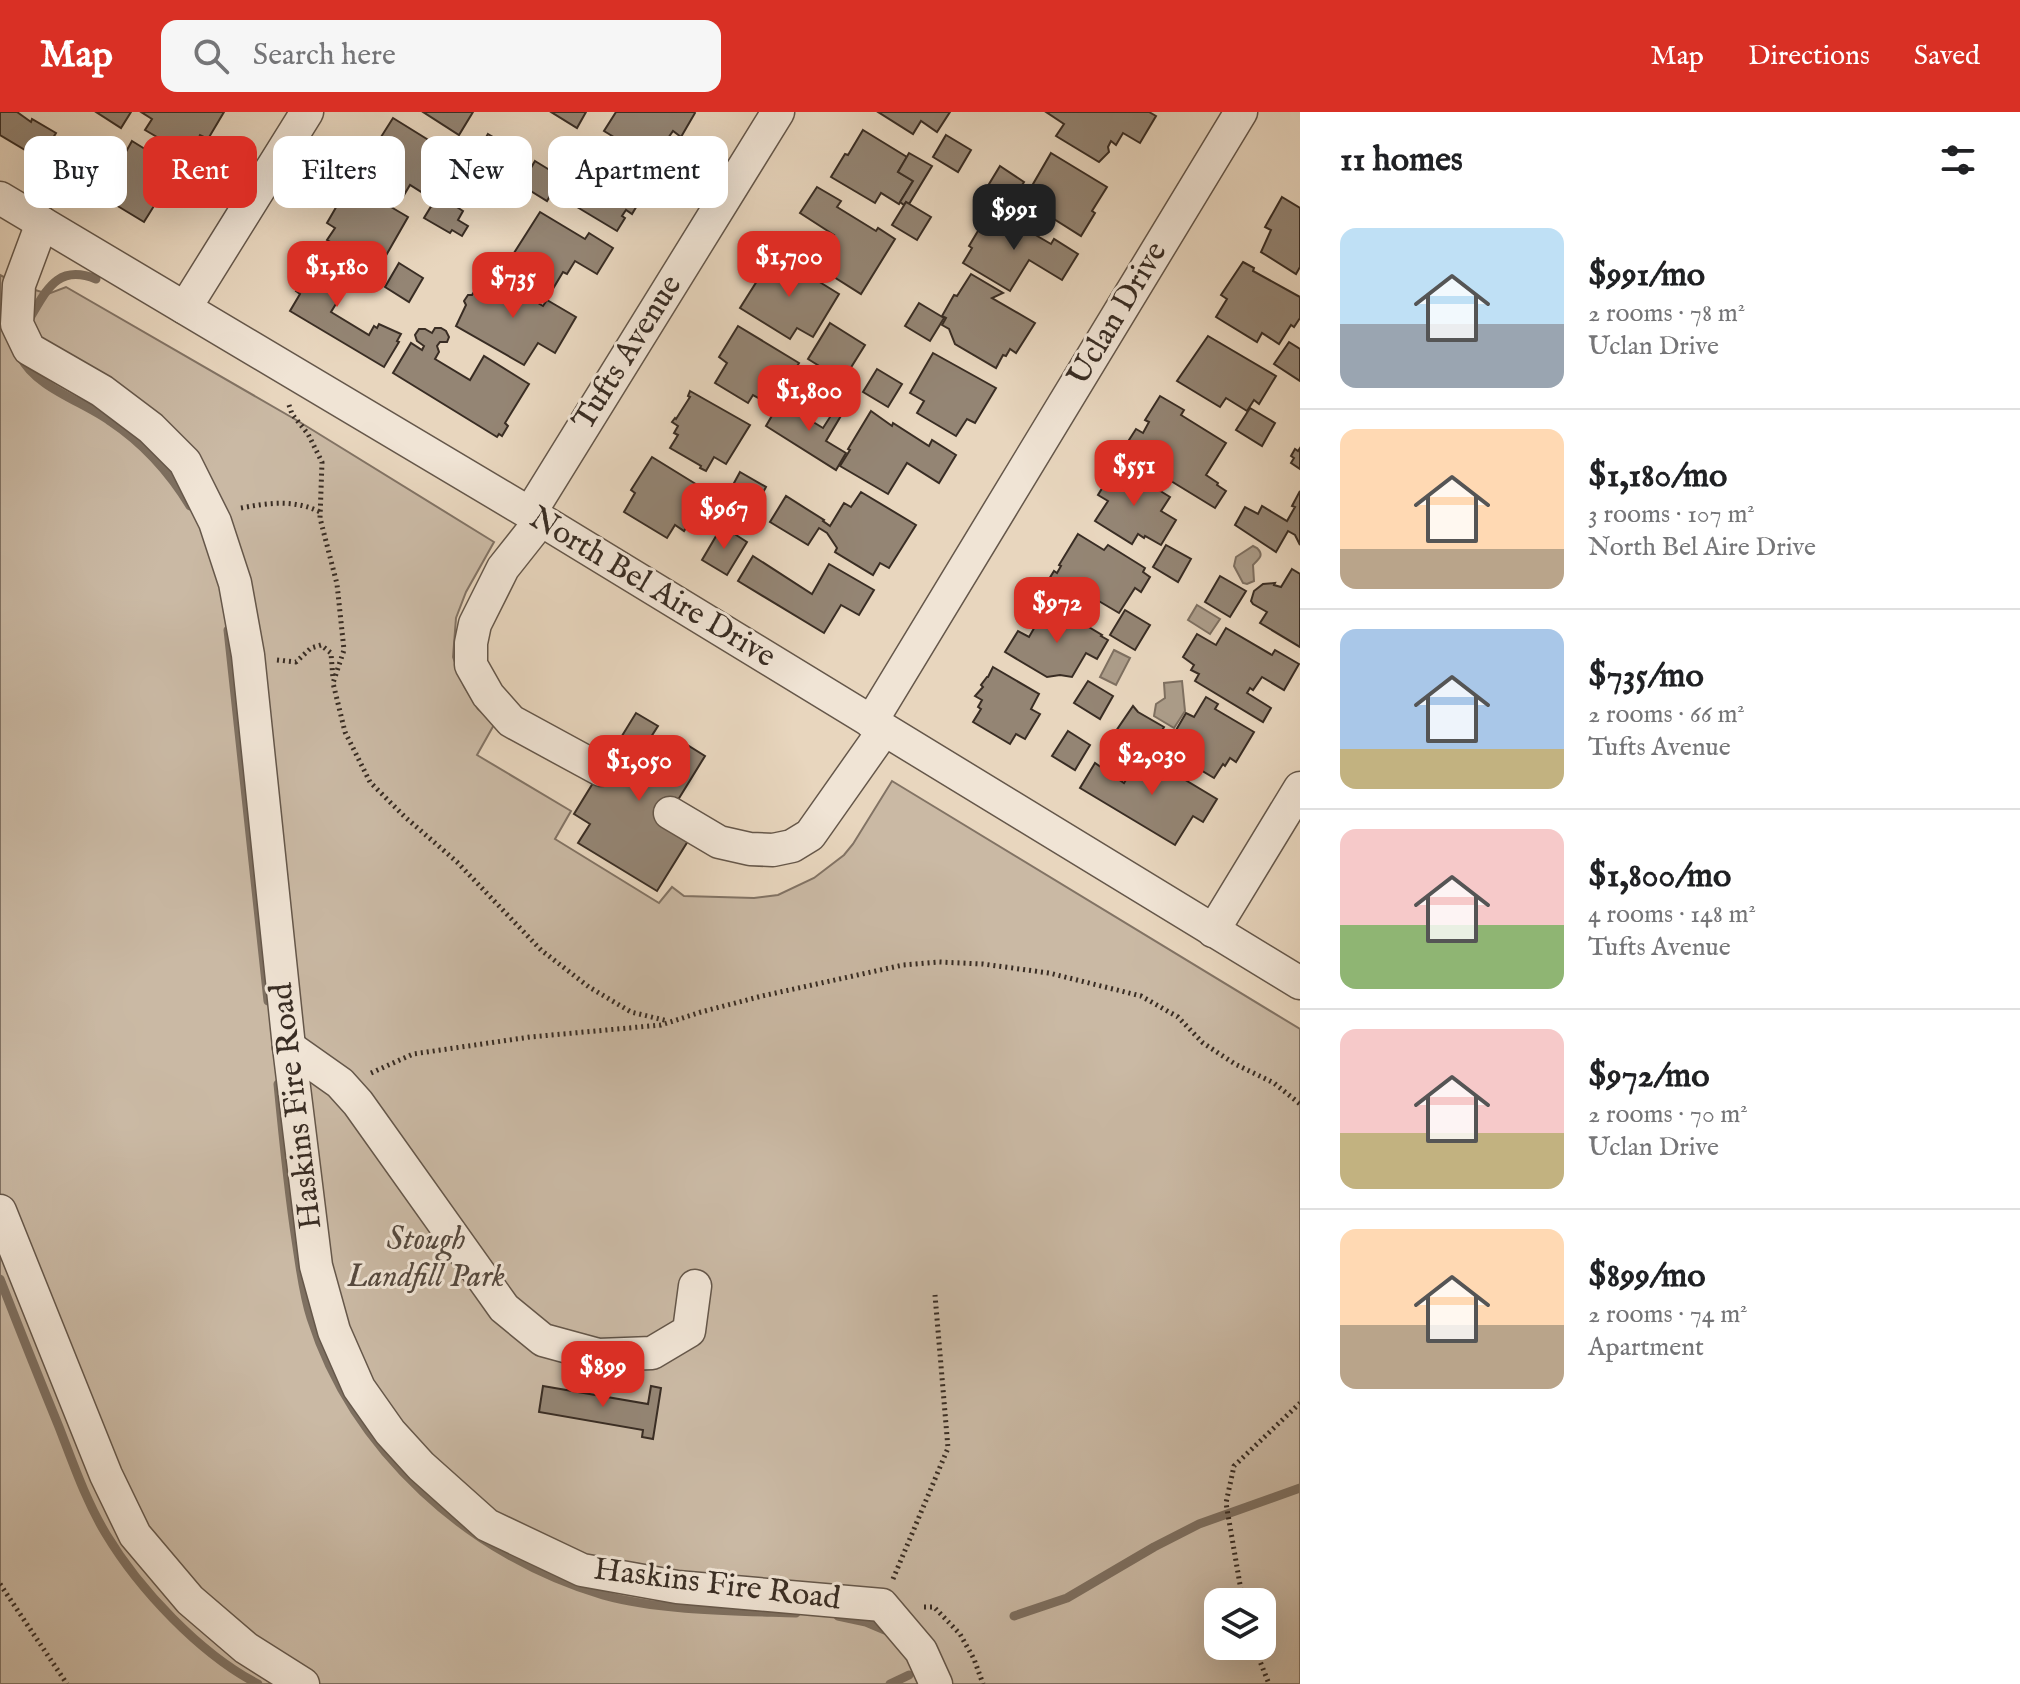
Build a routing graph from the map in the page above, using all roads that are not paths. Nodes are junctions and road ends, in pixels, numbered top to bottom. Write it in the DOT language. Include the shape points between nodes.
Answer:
graph roads {
  1 [pos="307,112"];
  2 [pos="778,112"];
  3 [pos="1241,112"];
  4 [pos="0,198"];
  5 [pos="42,223"];
  6 [pos="185,308"];
  7 [pos="535,517"];
  8 [pos="878,726"];
  9 [pos="601,770"];
  10 [pos="1300,788"];
  11 [pos="670,813"];
  12 [pos="1213,931"];
  13 [pos="1300,983"];
  14 [pos="289,1047"];
  15 [pos="0,1211"];
  16 [pos="695,1286"];
  17 [pos="303,1684"];
  18 [pos="936,1684"];
  1 -- 6 [label="street"];
  2 -- 7 [label="street, Tufts Avenue"];
  3 -- 8 [label="street, Uclan Drive"];
  4 -- 5 [label="street, North Bel Aire Drive"];
  5 -- 6 [label="street, North Bel Aire Drive"];
  5 -- 14 [label="street, Haskins Fire Road" via="19,285 17,324 29,349 102,391 185,462 215,522 235,583 249,665"];
  6 -- 7 [label="street, North Bel Aire Drive"];
  7 -- 8 [label="street, North Bel Aire Drive"];
  7 -- 9 [label="street, Tufts Avenue" via="475,624 471,665 511,721"];
  8 -- 11 [label="street, Uclan Drive" via="810,835 792,846 750,849 719,842"];
  8 -- 12 [label="street, North Bel Aire Drive"];
  10 -- 12 [label="street"];
  12 -- 13 [label="street, North Bel Aire Drive"];
  14 -- 16 [label="street" via="340,1083 358,1103 504,1308 543,1340 598,1355 652,1353 689,1331"];
  14 -- 18 [label="street, Haskins Fire Road" via="316,1266 334,1331 359,1388 421,1466 487,1525 582,1570 677,1587 882,1605 921,1651"];
  15 -- 17 [label="street" via="135,1535 190,1600 246,1648"];
}
